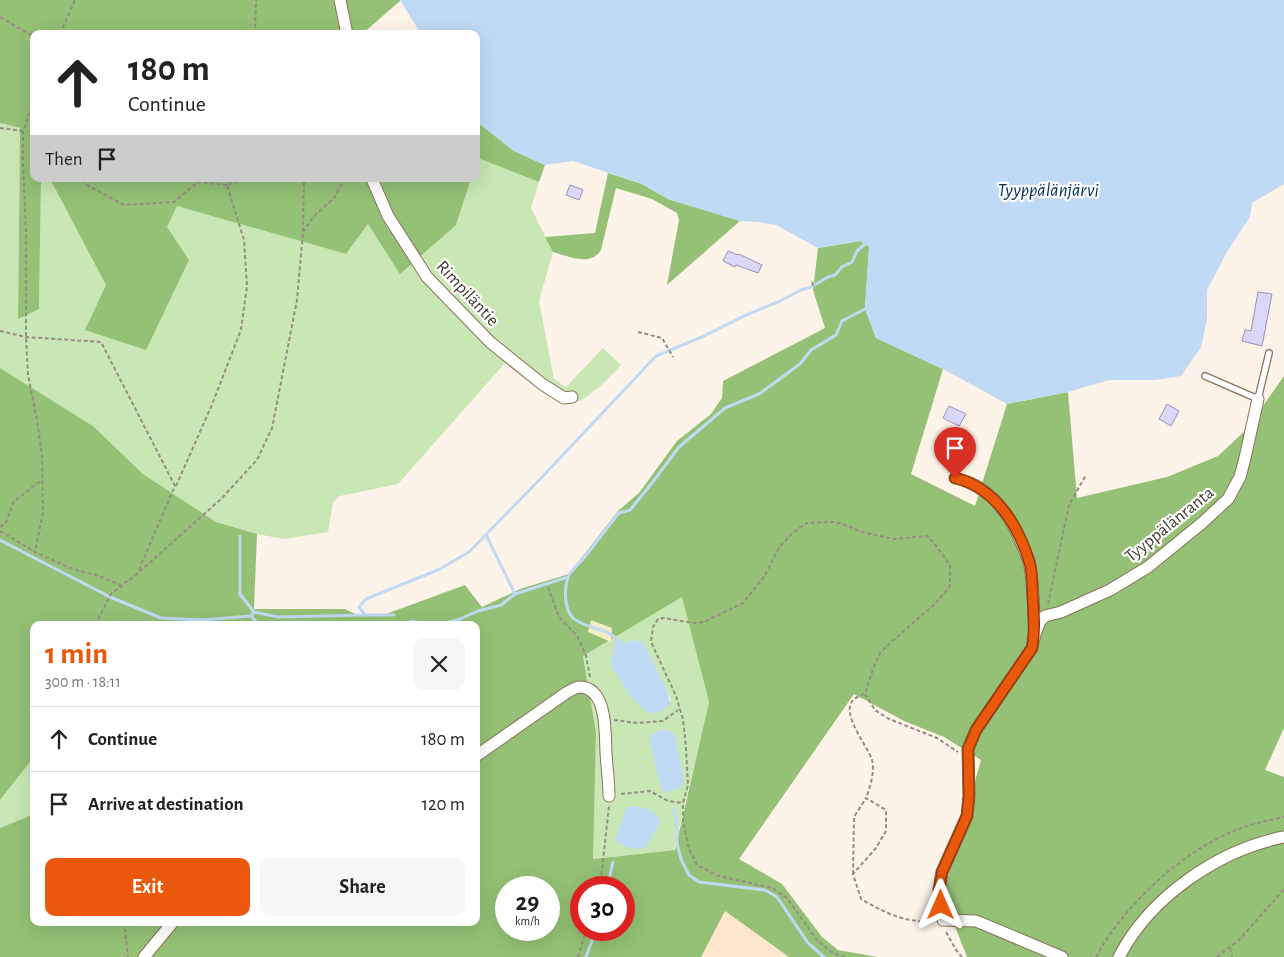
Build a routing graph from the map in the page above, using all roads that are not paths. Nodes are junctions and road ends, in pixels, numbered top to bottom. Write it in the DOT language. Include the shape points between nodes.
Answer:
graph roads {
  1 [pos="340,0"];
  2 [pos="346,30"];
  3 [pos="373,182"];
  4 [pos="1269,353"];
  5 [pos="1205,376"];
  6 [pos="572,397"];
  7 [pos="1258,399"];
  8 [pos="955,478"];
  9 [pos="1035,634"];
  10 [pos="480,753"];
  11 [pos="609,796"];
  12 [pos="1284,838"];
  13 [pos="170,926"];
  14 [pos="144,957"];
  15 [pos="1062,957"];
  16 [pos="1119,957"];
  1 -- 2 [label="street"];
  3 -- 6 [label="street, Rimpiläntie" via="388,216 426,277 446,299 490,342 542,384 564,398"];
  4 -- 7 [label="lane"];
  5 -- 7 [label="lane"];
  7 -- 9 [label="street, Tyyppälänranta" via="1240,477 1228,499 1148,567 1110,590 1045,616"];
  8 -- 9 [label="street" via="964,480 1004,508 1018,532 1030,566"];
  9 -- 15 [label="street" via="1032,648 976,730 968,749 967,816 942,872 939,890 943,920 976,921"];
  10 -- 11 [label="street" via="566,693 580,687 592,692 604,714"];
  12 -- 16 [label="street" via="1234,852 1197,873 1157,906 1128,940"];
  13 -- 14 [label="street"];
}
